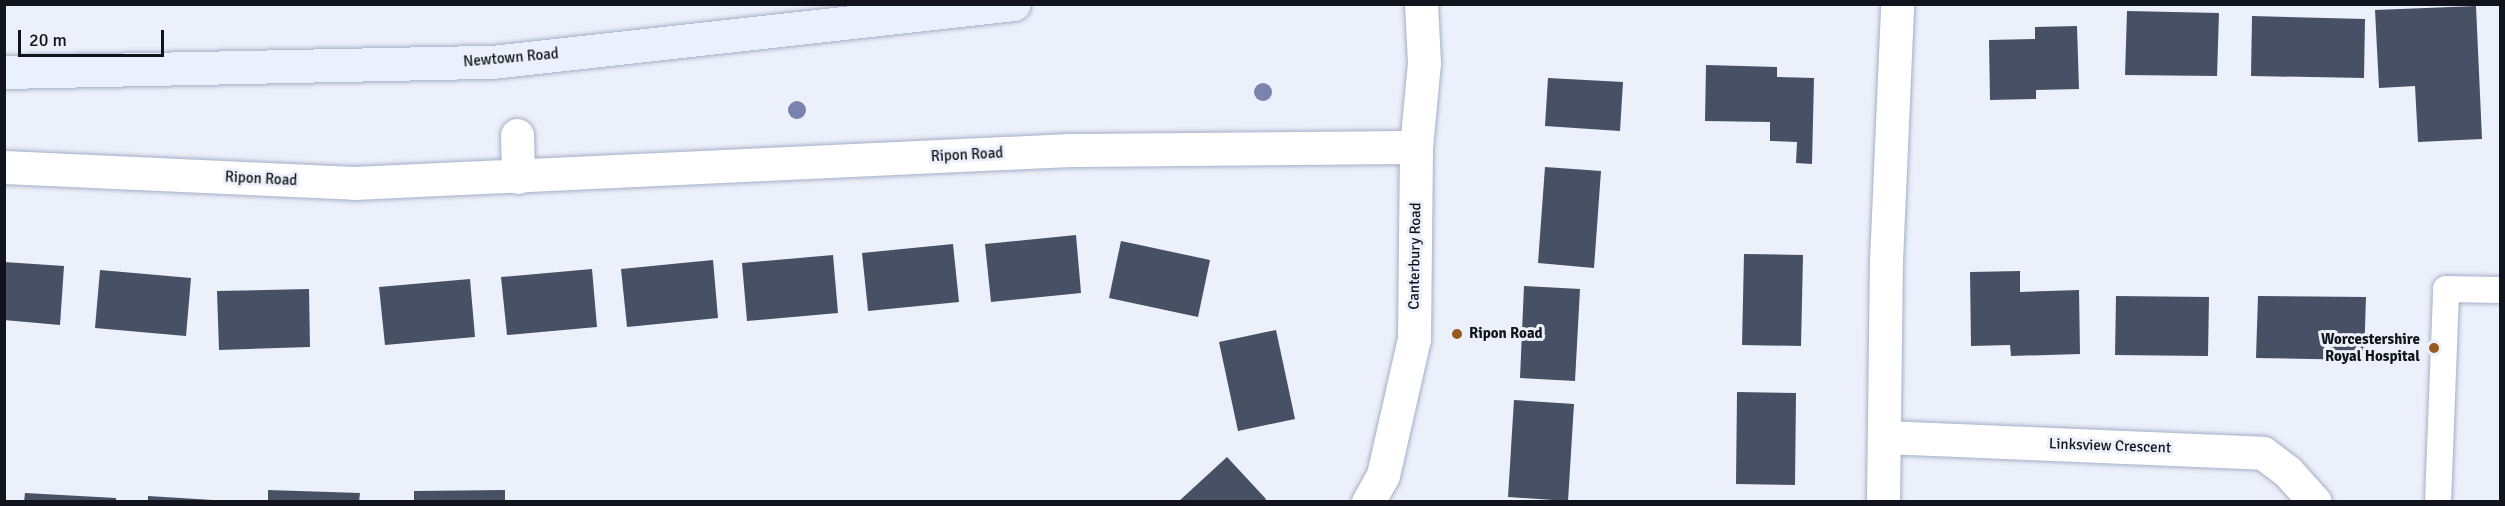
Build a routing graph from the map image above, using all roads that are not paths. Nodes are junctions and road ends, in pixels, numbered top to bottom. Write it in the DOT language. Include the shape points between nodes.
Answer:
graph roads {
  1 [pos="1014,4"];
  2 [pos="1421,4"];
  3 [pos="1897,4"];
  4 [pos="4,72"];
  5 [pos="517,135"];
  6 [pos="1416,147"];
  7 [pos="4,167"];
  8 [pos="518,177"];
  9 [pos="2500,290"];
  10 [pos="1885,437"];
  11 [pos="1368,501"];
  12 [pos="1883,501"];
  13 [pos="2315,501"];
  14 [pos="2438,501"];
  1 -- 4 [label="main road, Newtown Road" via="492,62"];
  2 -- 6 [label="street, Canterbury Road" via="1424,63"];
  3 -- 10 [label="street" via="1886,261"];
  5 -- 8 [label="street"];
  6 -- 8 [label="street, Ripon Road" via="1069,150"];
  6 -- 11 [label="street, Canterbury Road" via="1414,339 1383,475"];
  7 -- 8 [label="street, Ripon Road" via="354,183"];
  9 -- 14 [label="lane" via="2446,289"];
  10 -- 12 [label="street"];
  10 -- 13 [label="street, Linksview Crescent" via="2263,453"];
}
